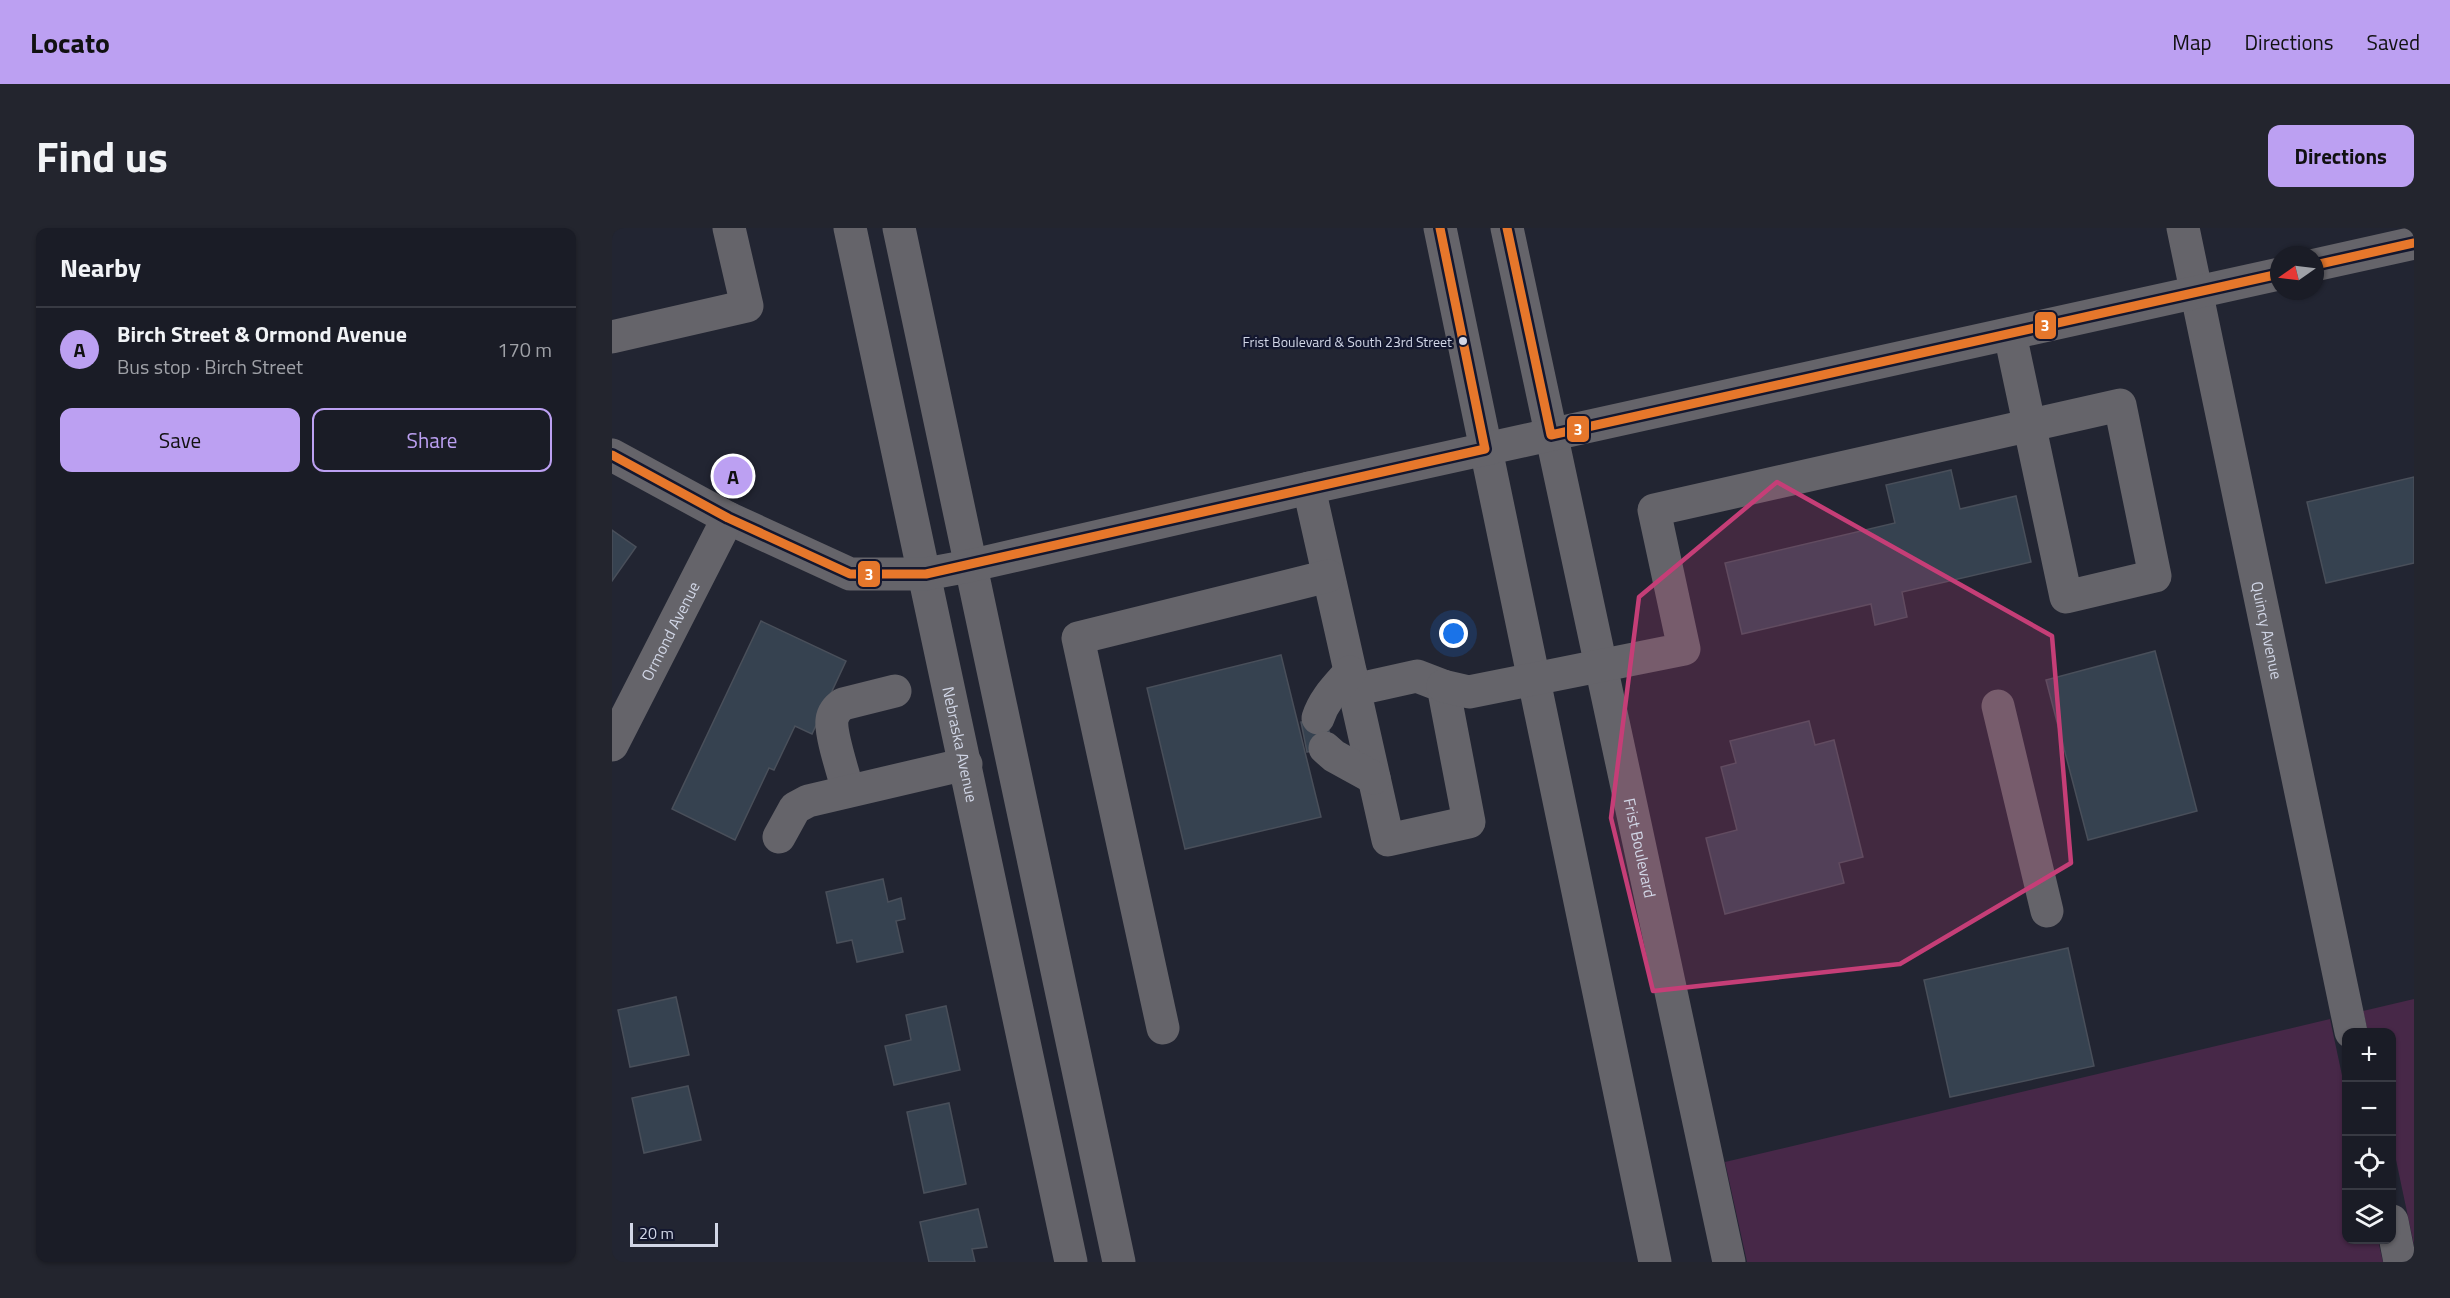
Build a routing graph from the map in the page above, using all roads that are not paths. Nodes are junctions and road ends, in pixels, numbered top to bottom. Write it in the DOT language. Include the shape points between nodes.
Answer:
graph roads {
  1 [pos="729,228"];
  2 [pos="850,228"];
  3 [pos="898,228"];
  4 [pos="1440,228"];
  5 [pos="1507,228"];
  6 [pos="2183,228"];
  7 [pos="2414,243"];
  8 [pos="2324,263"];
  9 [pos="2270,275"];
  10 [pos="2196,293"];
  11 [pos="2010,334"];
  12 [pos="612,337"];
  13 [pos="2030,426"];
  14 [pos="1551,435"];
  15 [pos="1485,449"];
  16 [pos="612,455"];
  17 [pos="1309,488"];
  18 [pos="728,518"];
  19 [pos="969,566"];
  20 [pos="926,574"];
  21 [pos="1328,576"];
  22 [pos="1601,664"];
  23 [pos="1533,679"];
  24 [pos="1352,681"];
  25 [pos="1443,686"];
  26 [pos="895,691"];
  27 [pos="1998,706"];
  28 [pos="612,745"];
  29 [pos="966,764"];
  30 [pos="1374,778"];
  31 [pos="848,791"];
  32 [pos="779,837"];
  33 [pos="2047,911"];
  34 [pos="1163,1028"];
  35 [pos="2350,1028"];
  36 [pos="2396,1244"];
  37 [pos="1071,1262"];
  38 [pos="1119,1262"];
  39 [pos="1655,1262"];
  40 [pos="1729,1262"];
  41 [pos="2400,1262"];
  1 -- 12 [label="street" via="747,306"];
  2 -- 20 [label="street, Nebraska Avenue"];
  3 -- 19 [label="street"];
  4 -- 15 [label="street"];
  5 -- 14 [label="street, Frist Boulevard"];
  6 -- 10 [label="street, Quincy Avenue"];
  7 -- 8 [label="street"];
  9 -- 10 [label="street"];
  10 -- 11 [label="street"];
  10 -- 35 [label="street, Quincy Avenue"];
  11 -- 13 [label="street"];
  11 -- 14 [label="street"];
  13 -- 13 [label="street" via="2120,405 2155,576 2066,597"];
  13 -- 22 [label="street" via="1654,510 1684,648"];
  14 -- 15 [label="street"];
  14 -- 22 [label="street, Frist Boulevard"];
  15 -- 17 [label="street"];
  15 -- 23 [label="street"];
  16 -- 18 [label="street"];
  17 -- 19 [label="street"];
  17 -- 21 [label="street"];
  18 -- 20 [label="street" via="850,574"];
  18 -- 28 [label="street, Ormond Avenue"];
  19 -- 20 [label="street"];
  19 -- 38 [label="street"];
  20 -- 29 [label="street, Nebraska Avenue"];
  21 -- 24 [label="street"];
  21 -- 34 [label="street" via="1078,638"];
  22 -- 23 [label="street"];
  22 -- 40 [label="street, Frist Boulevard"];
  23 -- 25 [label="street" via="1469,692"];
  23 -- 39 [label="street"];
  24 -- 25 [label="street" via="1417,676"];
  24 -- 30 [label="street"];
  24 -- 30 [label="street" via="1332,692 1322,707 1321,733 1334,756"];
  25 -- 30 [label="street" via="1469,822 1388,840"];
  26 -- 31 [label="street" via="837,707 832,727"];
  27 -- 33 [label="street"];
  29 -- 31 [label="street"];
  29 -- 37 [label="street, Nebraska Avenue"];
  31 -- 32 [label="street" via="801,804"];
  36 -- 41 [label="street"];
}
